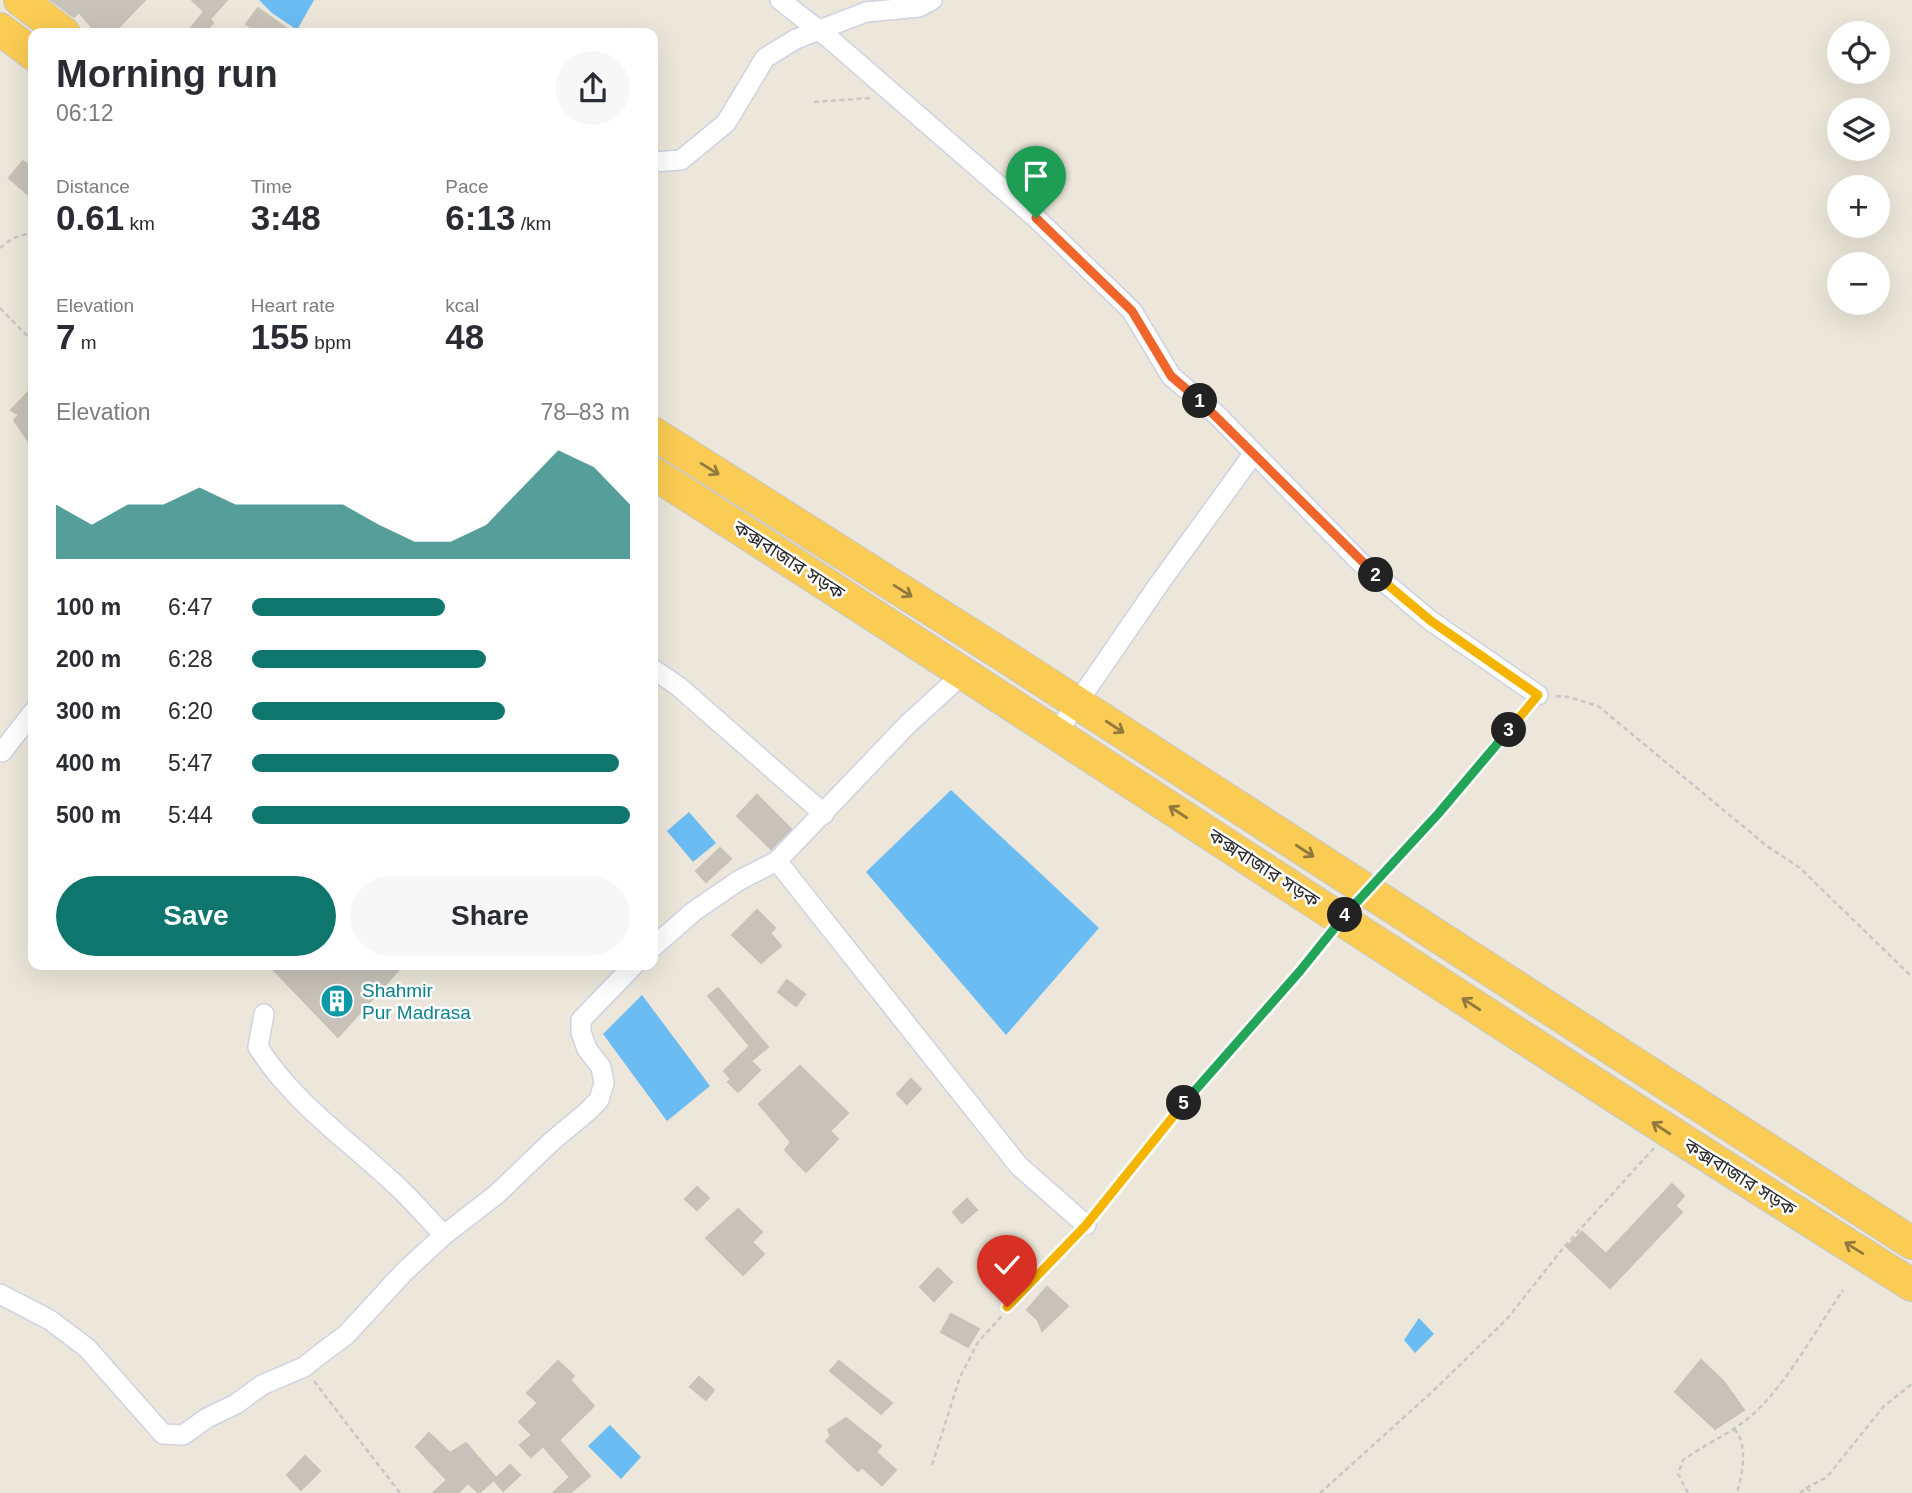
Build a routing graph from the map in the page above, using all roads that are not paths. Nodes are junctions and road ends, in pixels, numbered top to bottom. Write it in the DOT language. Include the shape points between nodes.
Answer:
graph roads {
  1 [pos="20,0"];
  2 [pos="780,0"];
  3 [pos="932,0"];
  4 [pos="57,28"];
  5 [pos="0,29"];
  6 [pos="820,32"];
  7 [pos="28,50"];
  8 [pos="658,162"];
  9 [pos="658,436"];
  10 [pos="1254,453"];
  11 [pos="658,476"];
  12 [pos="658,672"];
  13 [pos="965,672"];
  14 [pos="1538,695"];
  15 [pos="1076,702"];
  16 [pos="28,718"];
  17 [pos="1056,734"];
  18 [pos="0,751"];
  19 [pos="824,814"];
  20 [pos="777,861"];
  21 [pos="658,943"];
  22 [pos="629,970"];
  23 [pos="264,1014"];
  24 [pos="1086,1225"];
  25 [pos="444,1235"];
  26 [pos="1912,1243"];
  27 [pos="1912,1285"];
  28 [pos="0,1294"];
  1 -- 4 [label="highway"];
  2 -- 6 [label="street"];
  3 -- 6 [label="street" via="919,7 866,12"];
  5 -- 7 [label="highway"];
  6 -- 8 [label="street" via="796,39 765,58 726,122 681,160"];
  6 -- 10 [label="street" via="1036,218 1132,311 1171,376"];
  9 -- 15 [label="highway, কক্সবাজার সড়ক, one-way"];
  10 -- 14 [label="street" via="1360,561 1431,621"];
  10 -- 15 [label="street"];
  11 -- 13 [label="highway, কক্সবাজার সড়ক"];
  12 -- 19 [label="street"];
  13 -- 17 [label="highway, কক্সবাজার সড়ক"];
  13 -- 19 [label="street" via="938,693"];
  15 -- 17 [label="street"];
  15 -- 26 [label="highway, কক্সবাজার সড়ক, one-way"];
  16 -- 18 [label="street"];
  27 -- 17 [label="highway, কক্সবাজার সড়ক, one-way"];
  19 -- 20 [label="street"];
  20 -- 21 [label="street" via="738,881"];
  20 -- 24 [label="street" via="1019,1166"];
  22 -- 25 [label="street" via="581,1020 587,1049 601,1067 604,1083 599,1100 497,1195"];
  23 -- 25 [label="street" via="258,1047 274,1072"];
  25 -- 28 [label="street" via="346,1335 304,1367 262,1385 183,1435 163,1434 87,1349 50,1320"];
}
